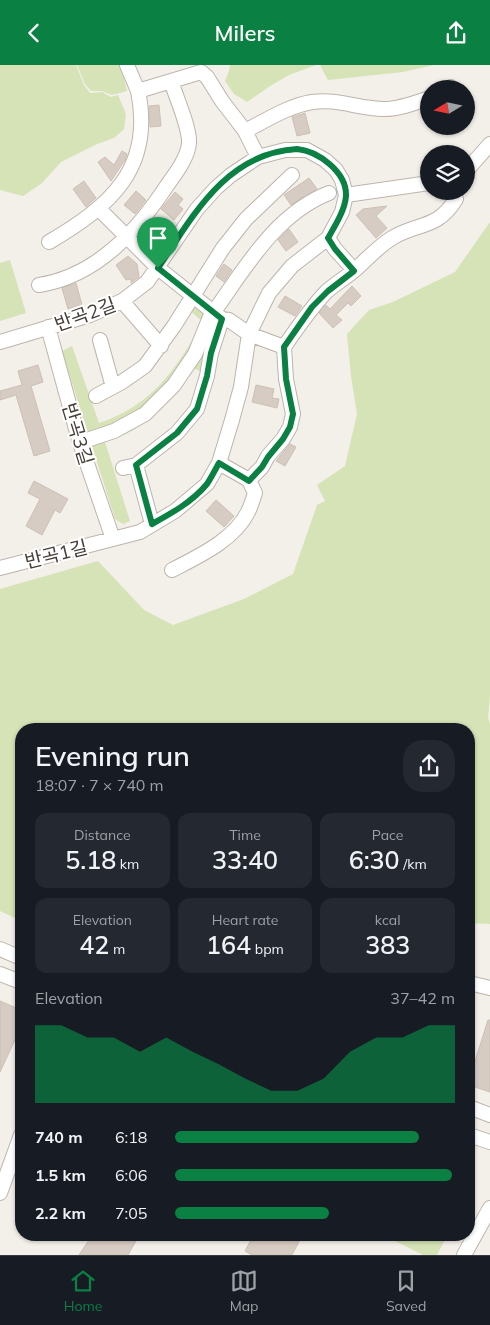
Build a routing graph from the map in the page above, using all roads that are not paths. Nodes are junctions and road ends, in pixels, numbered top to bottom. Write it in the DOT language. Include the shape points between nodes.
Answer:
graph roads {
  1 [pos="127,65"];
  2 [pos="171,81"];
  3 [pos="138,91"];
  4 [pos="420,101"];
  5 [pos="245,131"];
  6 [pos="490,144"];
  7 [pos="258,157"];
  8 [pos="475,161"];
  9 [pos="292,175"];
  10 [pos="420,184"];
  11 [pos="329,193"];
  12 [pos="346,195"];
  13 [pos="455,200"];
  14 [pos="99,209"];
  15 [pos="128,237"];
  16 [pos="328,238"];
  17 [pos="49,243"];
  18 [pos="158,268"];
  19 [pos="354,271"];
  20 [pos="39,285"];
  21 [pos="193,295"];
  22 [pos="122,301"];
  23 [pos="217,314"];
  24 [pos="48,327"];
  25 [pos="249,334"];
  26 [pos="100,340"];
  27 [pos="0,342"];
  28 [pos="161,346"];
  29 [pos="284,347"];
  30 [pos="113,387"];
  31 [pos="96,395"];
  32 [pos="90,439"];
  33 [pos="219,463"];
  34 [pos="249,481"];
  35 [pos="152,524"];
  36 [pos="113,539"];
  37 [pos="0,568"];
  38 [pos="172,570"];
  39 [pos="0,949"];
  40 [pos="15,955"];
  41 [pos="0,974"];
  42 [pos="15,980"];
  43 [pos="475,984"];
  44 [pos="490,988"];
  45 [pos="475,1109"];
  46 [pos="490,1115"];
  47 [pos="475,1137"];
  48 [pos="490,1142"];
  49 [pos="15,1152"];
  50 [pos="0,1193"];
  51 [pos="490,1208"];
  52 [pos="475,1235"];
  53 [pos="472,1241"];
  54 [pos="464,1255"];
  1 -- 3 [label="street"];
  2 -- 3 [label="street"];
  2 -- 5 [label="street" via="200,72 207,77"];
  2 -- 15 [label="street" via="189,143 162,194"];
  3 -- 14 [label="street" via="142,120 139,148 125,177"];
  4 -- 5 [label="street" via="385,109 314,101"];
  5 -- 7 [label="street"];
  6 -- 8 [label="street"];
  7 -- 12 [label="street, 반곡2길" via="285,150 307,150 336,170"];
  7 -- 18 [label="street, 반곡2길" via="211,193"];
  9 -- 21 [label="street" via="246,219"];
  10 -- 12 [label="street"];
  11 -- 23 [label="street" via="302,207 269,237 249,262"];
  12 -- 16 [label="street" via="342,212"];
  13 -- 19 [label="street" via="441,217 391,238"];
  14 -- 15 [label="street"];
  14 -- 17 [label="street"];
  15 -- 18 [label="street"];
  15 -- 20 [label="street" via="98,262 80,272"];
  16 -- 19 [label="street"];
  16 -- 25 [label="street, 반곡1길" via="292,266 269,293"];
  18 -- 21 [label="street"];
  18 -- 22 [label="street, 반곡2길" via="148,282"];
  19 -- 29 [label="street" via="312,307"];
  21 -- 23 [label="street"];
  21 -- 28 [label="street"];
  22 -- 24 [label="street, 반곡2길" via="98,313"];
  22 -- 28 [label="street"];
  23 -- 25 [label="street"];
  23 -- 32 [label="street" via="174,385 146,414"];
  23 -- 35 [label="street" via="207,376 197,409 177,433 129,467"];
  24 -- 27 [label="street, 반곡2길"];
  24 -- 36 [label="street, 반곡3길" via="79,440"];
  25 -- 29 [label="street"];
  25 -- 33 [label="street, 반곡1길" via="240,387"];
  26 -- 30 [label="street"];
  28 -- 30 [label="street" via="145,366"];
  29 -- 34 [label="street" via="293,414 290,427"];
  30 -- 31 [label="street"];
  33 -- 34 [label="street"];
  33 -- 35 [label="street, 반곡1길" via="207,484 187,503"];
  34 -- 38 [label="street" via="255,493 241,523 209,550"];
  35 -- 36 [label="street, 반곡1길"];
  36 -- 37 [label="street, 반곡1길"];
  39 -- 40 [label="street"];
  41 -- 42 [label="street"];
  43 -- 44 [label="street"];
  45 -- 46 [label="street"];
  47 -- 48 [label="street"];
  49 -- 50 [label="street"];
  51 -- 52 [label="street"];
  53 -- 54 [label="street"];
}
